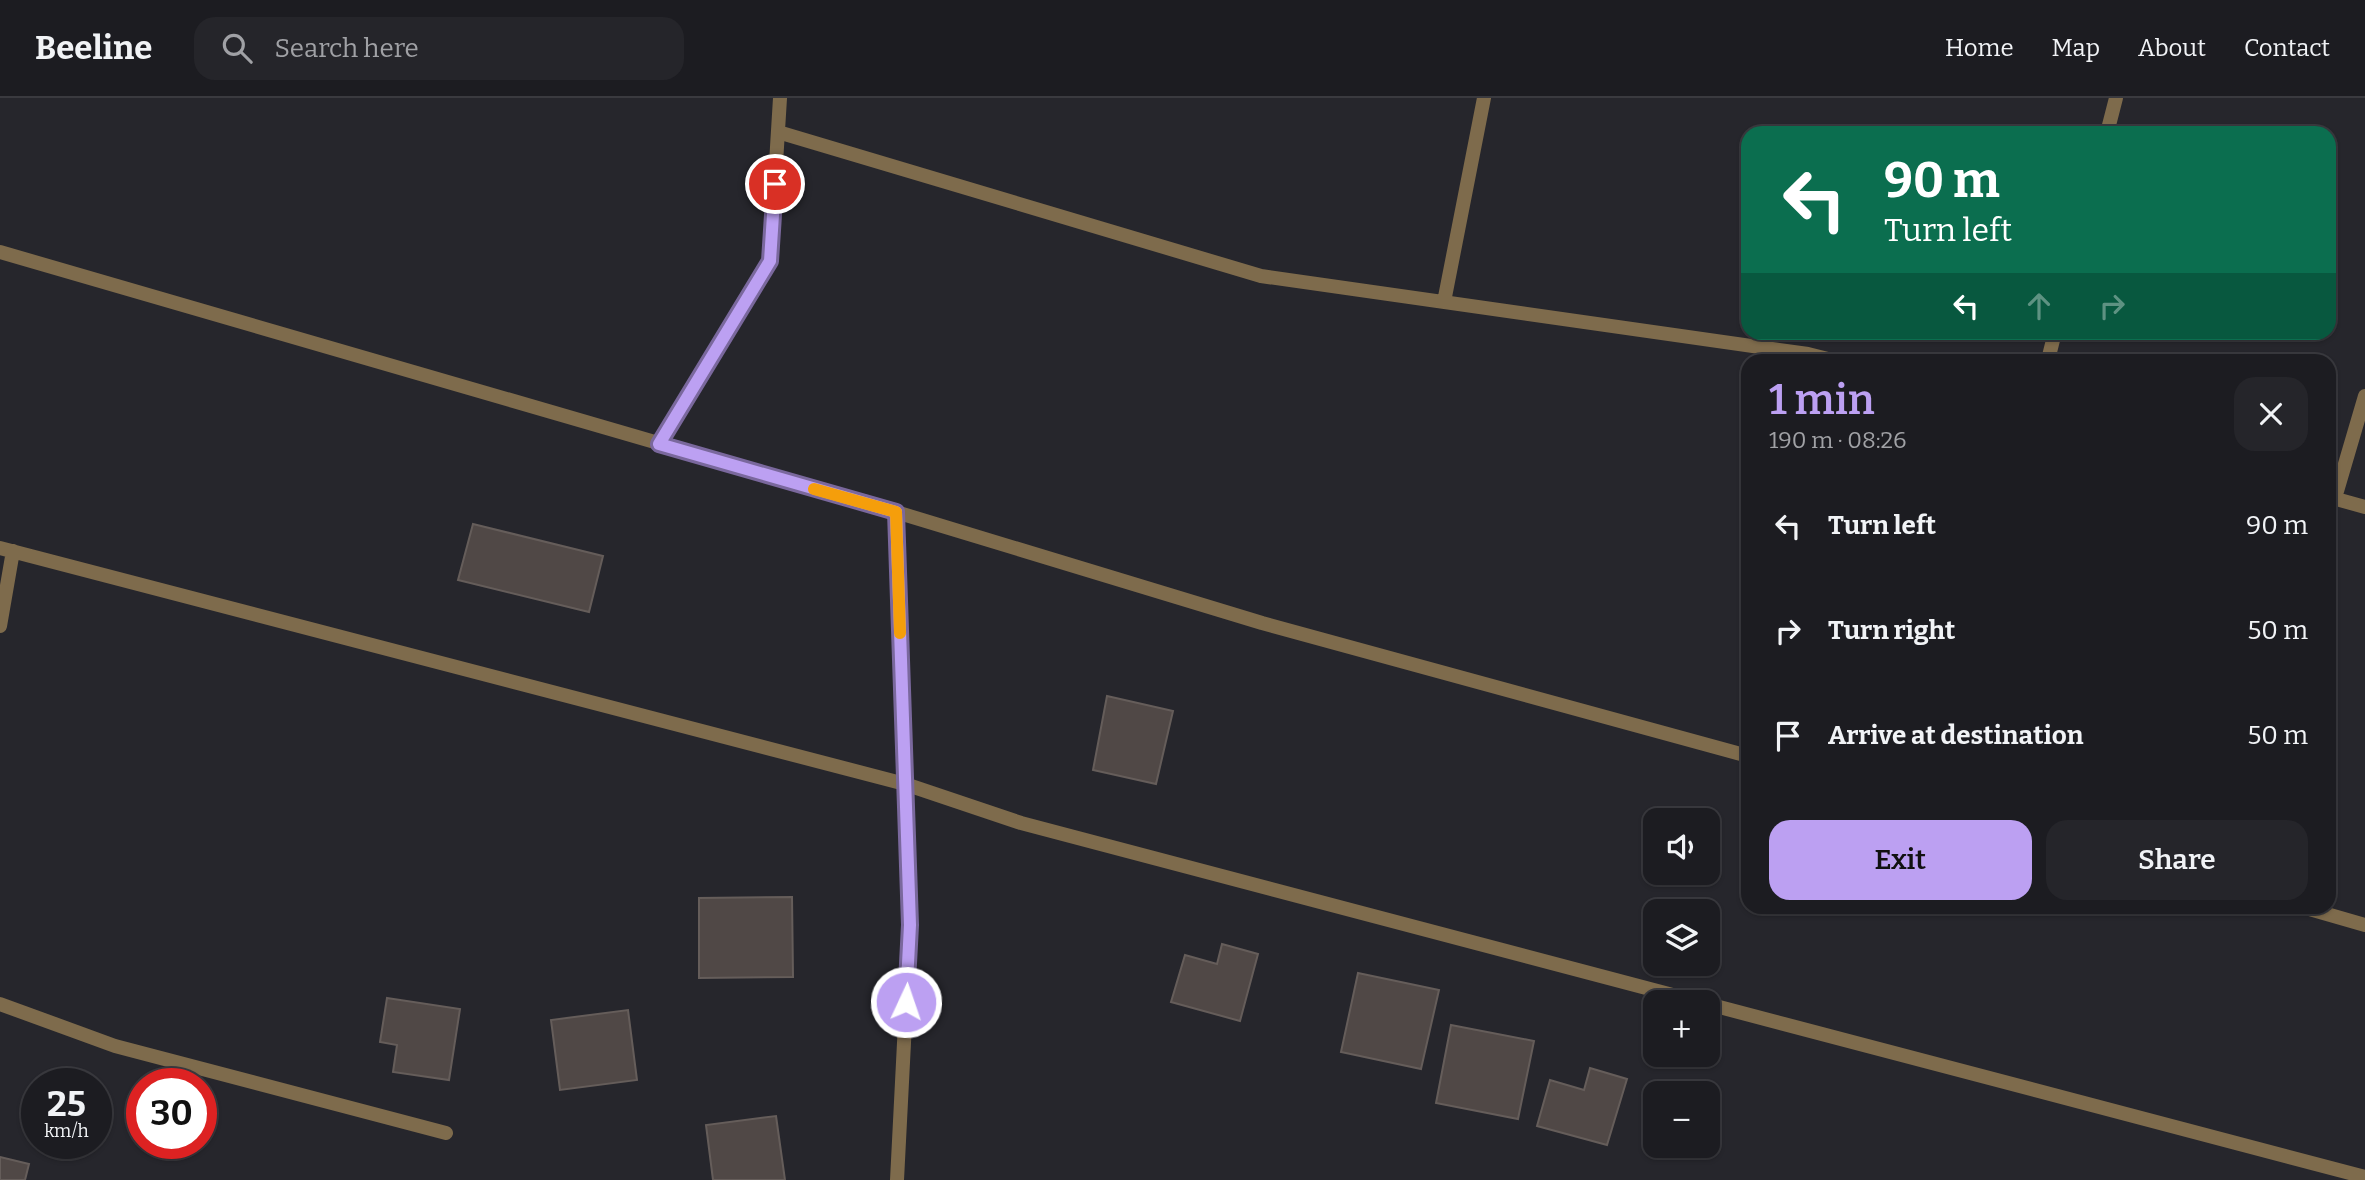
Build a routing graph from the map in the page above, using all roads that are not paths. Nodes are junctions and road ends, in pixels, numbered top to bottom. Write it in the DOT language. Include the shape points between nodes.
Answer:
graph roads {
  1 [pos="780,98"];
  2 [pos="1484,98"];
  3 [pos="2116,98"];
  4 [pos="2109,126"];
  5 [pos="778,132"];
  6 [pos="0,252"];
  7 [pos="1444,302"];
  8 [pos="1808,354"];
  9 [pos="2365,396"];
  10 [pos="659,444"];
  11 [pos="2336,486"];
  12 [pos="2336,499"];
  13 [pos="2365,507"];
  14 [pos="896,512"];
  15 [pos="7,550"];
  16 [pos="0,626"];
  17 [pos="1741,754"];
  18 [pos="905,784"];
  19 [pos="2327,914"];
  20 [pos="2365,925"];
  21 [pos="1654,990"];
  22 [pos="0,1004"];
  23 [pos="1720,1007"];
  24 [pos="446,1133"];
  25 [pos="2365,1177"];
  26 [pos="897,1180"];
  1 -- 5 [label="street"];
  2 -- 7 [label="street"];
  3 -- 4 [label="street"];
  5 -- 7 [label="street" via="1261,276"];
  5 -- 10 [label="street" via="770,261"];
  6 -- 10 [label="street"];
  7 -- 8 [label="street"];
  9 -- 11 [label="street"];
  10 -- 14 [label="street"];
  12 -- 13 [label="street"];
  14 -- 17 [label="street" via="1262,623"];
  14 -- 18 [label="street"];
  15 -- 16 [label="street"];
  15 -- 18 [label="street"];
  18 -- 21 [label="street" via="1021,823"];
  18 -- 26 [label="street" via="910,925"];
  19 -- 20 [label="street"];
  22 -- 24 [label="street" via="115,1046"];
  23 -- 25 [label="street"];
}
